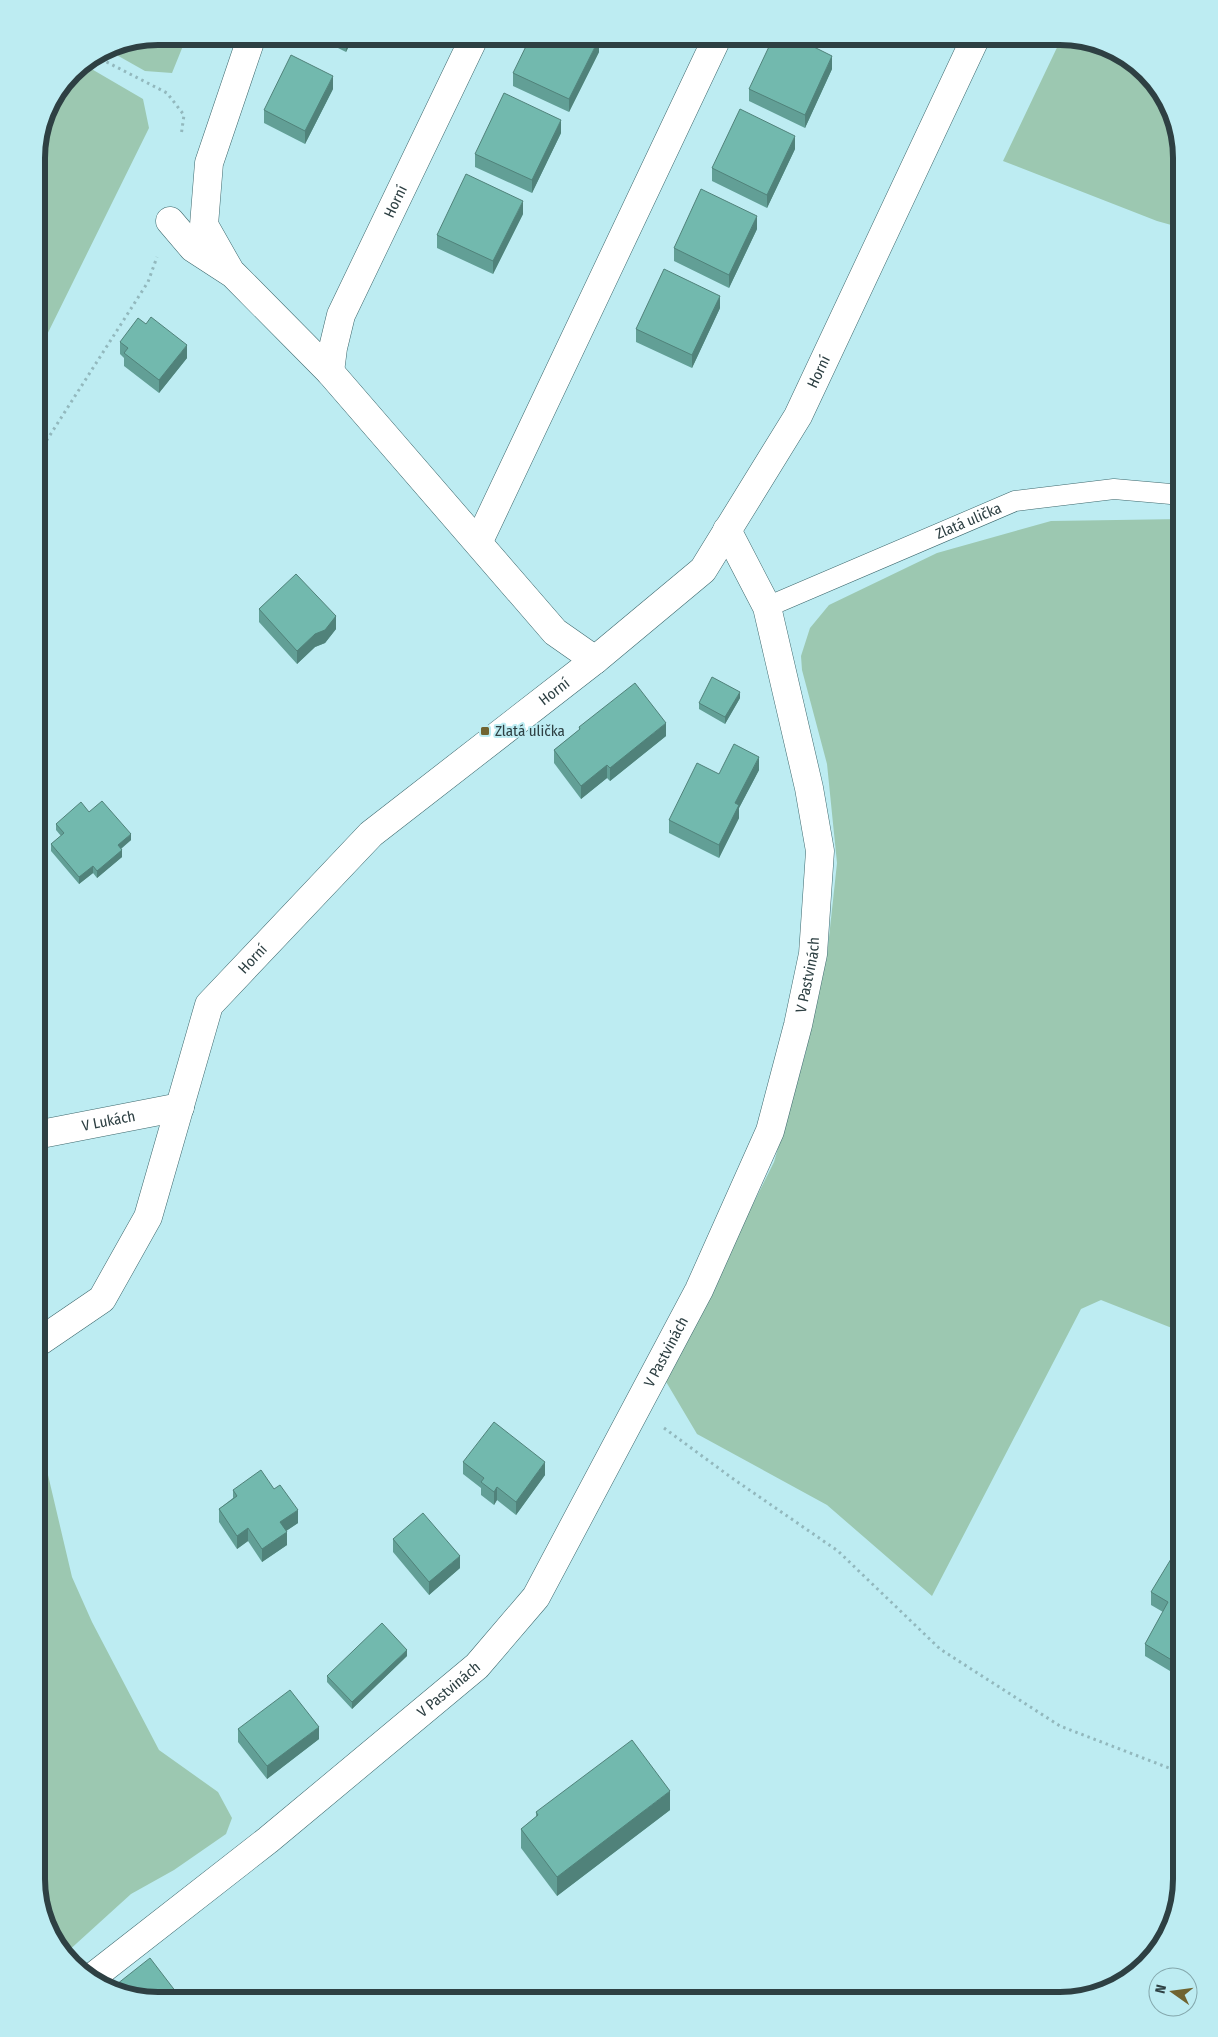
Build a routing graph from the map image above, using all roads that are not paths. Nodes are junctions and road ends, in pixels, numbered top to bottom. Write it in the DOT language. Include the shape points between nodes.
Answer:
graph roads {
  1 [pos="249,45"];
  2 [pos="471,45"];
  3 [pos="714,45"];
  4 [pos="972,45"];
  5 [pos="170,221"];
  6 [pos="233,274"];
  7 [pos="330,372"];
  8 [pos="1173,494"];
  9 [pos="727,530"];
  10 [pos="479,541"];
  11 [pos="767,607"];
  12 [pos="595,660"];
  13 [pos="180,1107"];
  14 [pos="45,1133"];
  15 [pos="45,1338"];
  16 [pos="97,1974"];
  1 -- 6 [label="street" via="209,163 204,225"];
  2 -- 7 [label="street, Horní" via="341,315"];
  3 -- 10 [label="street"];
  4 -- 9 [label="street, Horní" via="798,416"];
  5 -- 6 [label="street" via="193,248"];
  6 -- 7 [label="street"];
  7 -- 10 [label="street"];
  8 -- 11 [label="lane, Zlatá ulička" via="1114,489 1015,501"];
  9 -- 11 [label="street, V Pastvinách"];
  9 -- 12 [label="street, Horní" via="703,570"];
  10 -- 12 [label="street" via="555,632"];
  11 -- 16 [label="street, V Pastvinách" via="809,788 820,851 813,954 770,1131 699,1290 536,1596 477,1666 268,1840"];
  12 -- 13 [label="street, Horní" via="371,834 209,1005"];
  13 -- 14 [label="street, V Lukách"];
  13 -- 15 [label="street, Horní" via="148,1217 102,1299"];
}
